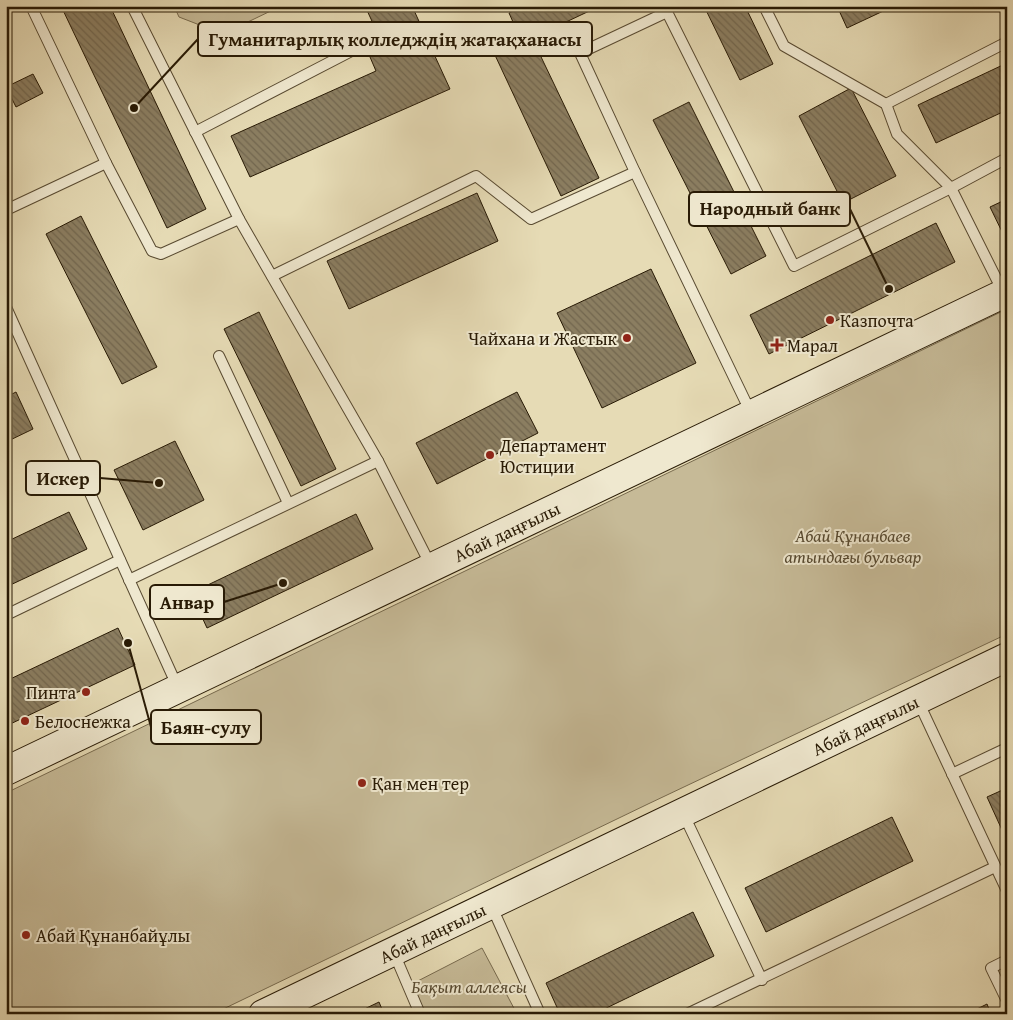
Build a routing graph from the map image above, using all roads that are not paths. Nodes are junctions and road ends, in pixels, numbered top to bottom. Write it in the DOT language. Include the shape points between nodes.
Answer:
graph roads {
  1 [pos="31,6"];
  2 [pos="132,6"];
  3 [pos="764,6"];
  4 [pos="1007,42"];
  5 [pos="363,45"];
  6 [pos="886,104"];
  7 [pos="195,132"];
  8 [pos="1007,158"];
  9 [pos="106,163"];
  10 [pos="635,172"];
  11 [pos="950,188"];
  12 [pos="6,210"];
  13 [pos="239,219"];
  14 [pos="272,276"];
  15 [pos="1005,292"];
  16 [pos="6,307"];
  17 [pos="11,331"];
  18 [pos="219,356"];
  19 [pos="751,414"];
  20 [pos="378,461"];
  21 [pos="288,503"];
  22 [pos="120,560"];
  23 [pos="432,568"];
  24 [pos="129,580"];
  25 [pos="6,615"];
  26 [pos="1007,657"];
  27 [pos="178,689"];
  28 [pos="918,700"];
  29 [pos="1007,748"];
  30 [pos="6,771"];
  31 [pos="952,774"];
  32 [pos="682,812"];
  33 [pos="995,867"];
  34 [pos="1007,891"];
  35 [pos="490,904"];
  36 [pos="394,952"];
  37 [pos="1007,960"];
  38 [pos="762,980"];
  39 [pos="1007,1002"];
  40 [pos="263,1014"];
  41 [pos="420,1014"];
  42 [pos="540,1014"];
  43 [pos="687,1014"];
  1 -- 9 [label="lane"];
  2 -- 7 [label="lane"];
  3 -- 6 [label="lane" via="784,46"];
  4 -- 6 [label="lane"];
  5 -- 7 [label="lane"];
  6 -- 11 [label="lane" via="897,134"];
  7 -- 13 [label="lane"];
  8 -- 11 [label="lane"];
  9 -- 12 [label="lane"];
  9 -- 13 [label="lane" via="152,251 161,254"];
  10 -- 11 [label="lane" via="580,53 667,12 794,266"];
  10 -- 14 [label="lane" via="532,219 476,176"];
  10 -- 19 [label="lane"];
  11 -- 15 [label="lane"];
  13 -- 14 [label="lane"];
  14 -- 20 [label="lane"];
  15 -- 19 [label="main road, Абай даңғылы"];
  16 -- 17 [label="lane"];
  17 -- 22 [label="lane"];
  18 -- 21 [label="lane"];
  19 -- 23 [label="main road, Абай даңғылы"];
  20 -- 21 [label="lane"];
  20 -- 23 [label="lane"];
  21 -- 24 [label="lane"];
  22 -- 24 [label="lane"];
  22 -- 25 [label="lane"];
  23 -- 27 [label="main road, Абай даңғылы"];
  24 -- 27 [label="lane"];
  26 -- 28 [label="main road, Абай даңғылы"];
  27 -- 30 [label="main road, Абай даңғылы"];
  28 -- 31 [label="lane"];
  28 -- 32 [label="main road, Абай даңғылы"];
  29 -- 31 [label="lane"];
  31 -- 33 [label="lane"];
  32 -- 35 [label="main road, Абай даңғылы"];
  32 -- 38 [label="lane"];
  33 -- 34 [label="lane"];
  33 -- 38 [label="lane"];
  35 -- 36 [label="main road, Абай даңғылы"];
  35 -- 42 [label="lane"];
  36 -- 40 [label="main road, Абай даңғылы"];
  36 -- 41 [label="lane"];
  37 -- 39 [label="lane" via="991,968"];
  38 -- 43 [label="lane"];
}
